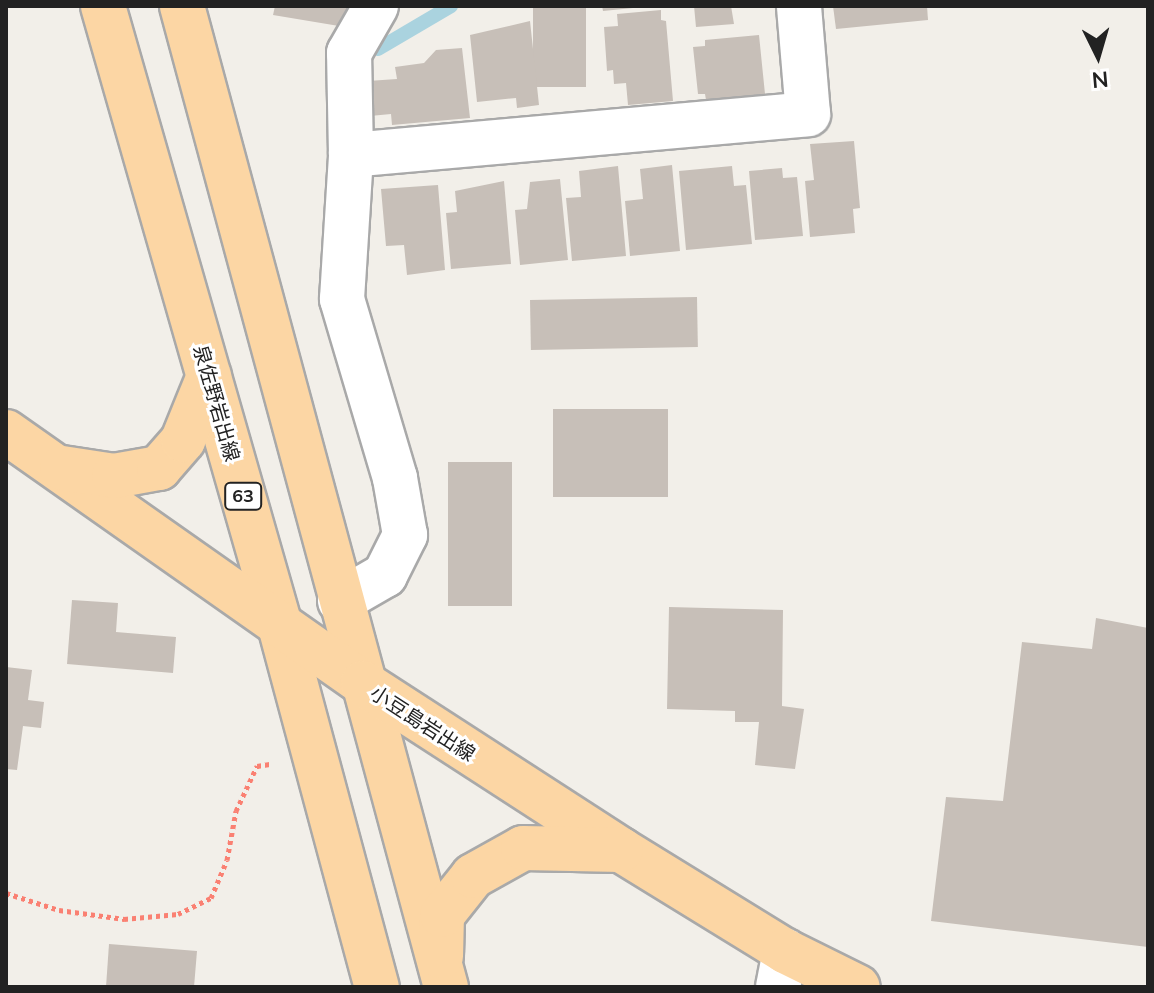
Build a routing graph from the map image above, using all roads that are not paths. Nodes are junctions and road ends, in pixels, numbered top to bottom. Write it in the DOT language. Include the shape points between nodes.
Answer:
graph roads {
  1 [pos="103,6"];
  2 [pos="182,6"];
  3 [pos="376,6"];
  4 [pos="799,6"];
  5 [pos="351,155"];
  6 [pos="209,376"];
  7 [pos="6,432"];
  8 [pos="60,468"];
  9 [pos="340,601"];
  10 [pos="279,622"];
  11 [pos="363,683"];
  12 [pos="621,850"];
  13 [pos="782,969"];
  14 [pos="443,976"];
  15 [pos="377,987"];
  16 [pos="858,987"];
  1 -- 6 [label="main road, 泉佐野岩出線 / 63"];
  2 -- 9 [label="main road"];
  3 -- 5 [label="street" via="349,53"];
  4 -- 5 [label="street" via="808,114"];
  5 -- 9 [label="street" via="342,299 395,478 405,535 385,575"];
  6 -- 8 [label="main road" via="183,440 159,468 114,476"];
  6 -- 10 [label="main road, 泉佐野岩出線 / 63"];
  7 -- 8 [label="main road, 小豆島岩出線"];
  8 -- 10 [label="main road, 小豆島岩出線"];
  9 -- 11 [label="main road"];
  10 -- 11 [label="main road, 小豆島岩出線"];
  10 -- 15 [label="main road, 泉佐野岩出線 / 63"];
  11 -- 12 [label="main road, 小豆島岩出線"];
  11 -- 14 [label="main road"];
  12 -- 13 [label="main road, 小豆島岩出線"];
  12 -- 14 [label="main road" via="523,848 473,876 442,915"];
  13 -- 16 [label="main road, 小豆島岩出線"];
}
